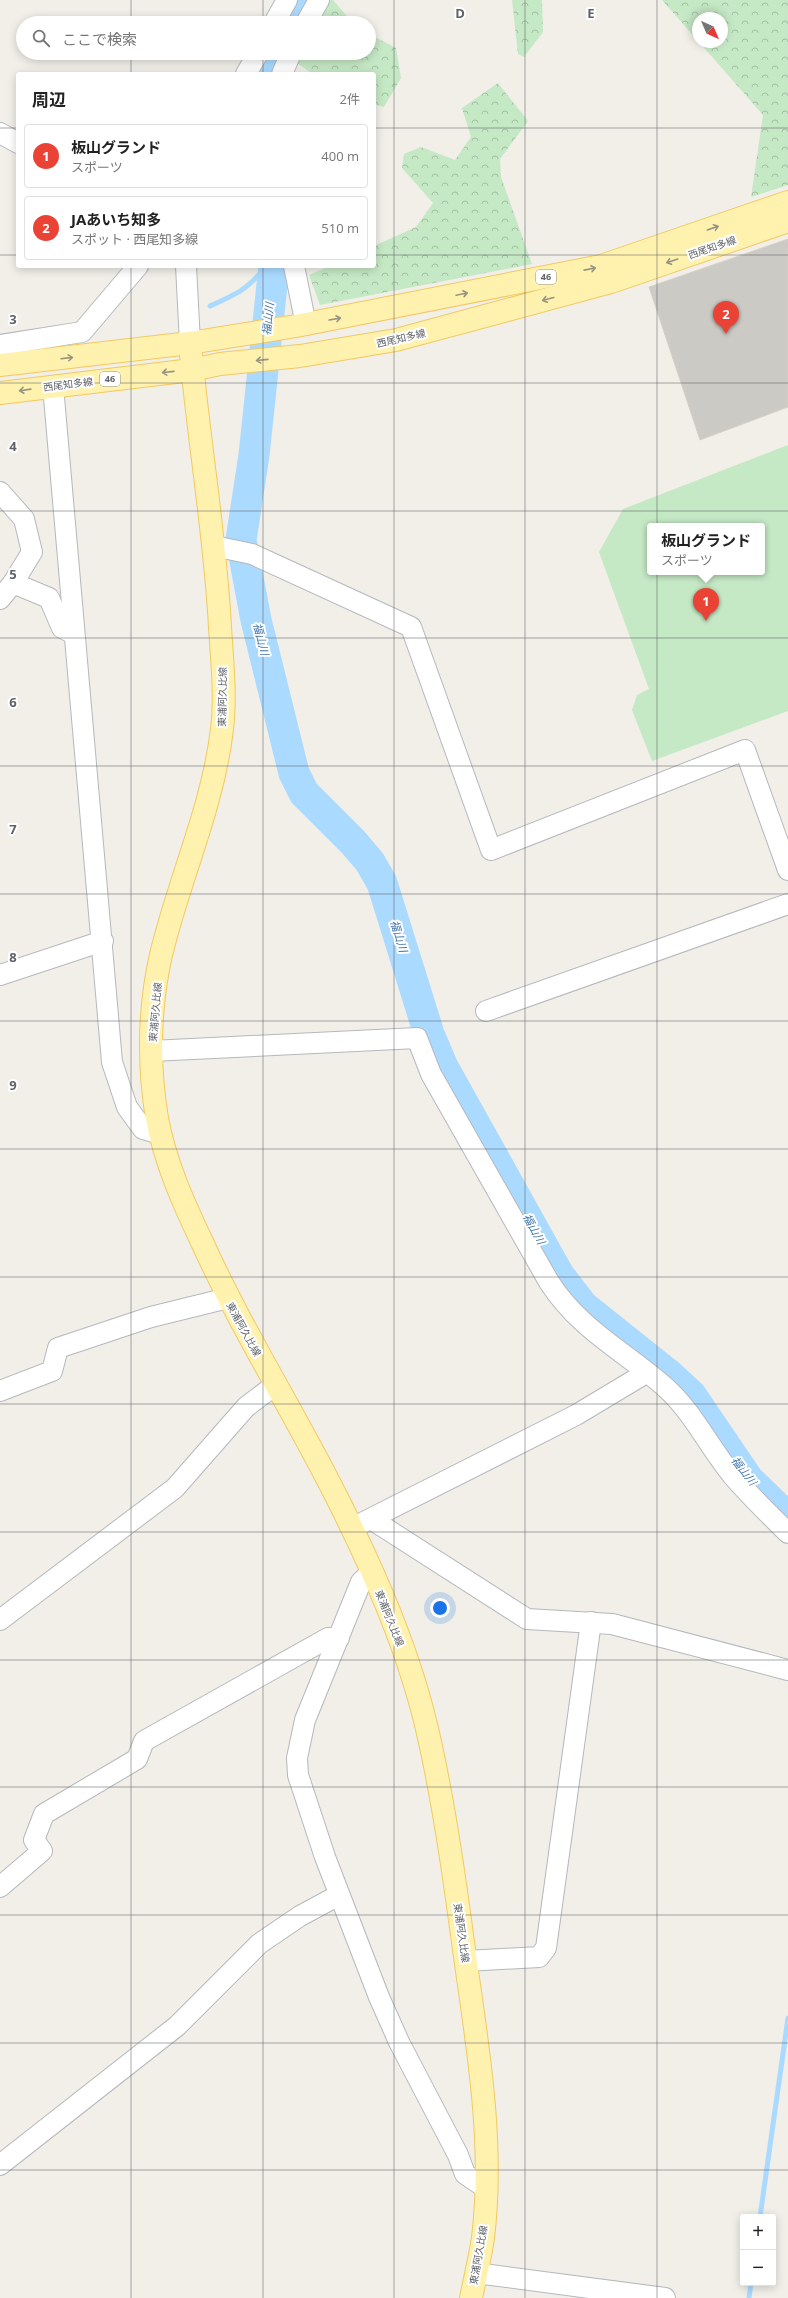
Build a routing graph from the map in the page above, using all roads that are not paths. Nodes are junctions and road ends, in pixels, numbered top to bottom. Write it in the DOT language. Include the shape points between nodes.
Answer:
graph roads {
  1 [pos="287,0"];
  2 [pos="319,0"];
  3 [pos="278,16"];
  4 [pos="310,16"];
  5 [pos="254,60"];
  6 [pos="288,60"];
  7 [pos="247,72"];
  8 [pos="283,72"];
  9 [pos="0,133"];
  10 [pos="16,142"];
  11 [pos="788,202"];
  12 [pos="788,221"];
  13 [pos="136,268"];
  14 [pos="186,268"];
  15 [pos="294,268"];
  16 [pos="301,326"];
  17 [pos="190,342"];
  18 [pos="0,344"];
  19 [pos="0,365"];
  20 [pos="192,370"];
  21 [pos="54,386"];
  22 [pos="0,393"];
  23 [pos="0,492"];
  24 [pos="233,550"];
  25 [pos="13,583"];
  26 [pos="0,599"];
  27 [pos="74,634"];
  28 [pos="788,870"];
  29 [pos="788,904"];
  30 [pos="103,941"];
  31 [pos="0,975"];
  32 [pos="486,1011"];
  33 [pos="151,1051"];
  34 [pos="160,1134"];
  35 [pos="228,1298"];
  36 [pos="646,1373"];
  37 [pos="275,1385"];
  38 [pos="0,1391"];
  39 [pos="361,1523"];
  40 [pos="788,1533"];
  41 [pos="371,1572"];
  42 [pos="0,1620"];
  43 [pos="591,1622"];
  44 [pos="339,1638"];
  45 [pos="788,1670"];
  46 [pos="0,1887"];
  47 [pos="339,1895"];
  48 [pos="466,1961"];
  49 [pos="0,2165"];
  50 [pos="486,2189"];
  51 [pos="476,2273"];
  52 [pos="470,2298"];
  53 [pos="665,2298"];
  1 -- 3 [label="street"];
  2 -- 4 [label="street"];
  5 -- 7 [label="street"];
  6 -- 8 [label="street"];
  9 -- 10 [label="street"];
  16 -- 11 [label="main road, 西尾知多線 / 46, one-way" via="601,266"];
  12 -- 20 [label="main road, 西尾知多線 / 46, one-way" via="611,282 396,340"];
  13 -- 18 [label="street" via="82,332"];
  14 -- 17 [label="street"];
  15 -- 16 [label="street"];
  16 -- 17 [label="main road, 西尾知多線 / 46"];
  19 -- 17 [label="main road, 西尾知多線 / 46, one-way"];
  17 -- 20 [label="main road, 東浦阿久比線"];
  20 -- 21 [label="main road, 西尾知多線 / 46, one-way"];
  20 -- 24 [label="main road, 東浦阿久比線"];
  21 -- 22 [label="main road, 西尾知多線 / 46, one-way"];
  21 -- 27 [label="street"];
  23 -- 25 [label="street" via="24,519 32,552"];
  24 -- 28 [label="street" via="411,627 491,850 746,750"];
  24 -- 33 [label="main road, 東浦阿久比線" via="223,670 223,723 216,766 161,956"];
  25 -- 26 [label="street"];
  25 -- 27 [label="street" via="49,598 62,628"];
  27 -- 30 [label="street"];
  29 -- 32 [label="street"];
  30 -- 31 [label="street"];
  30 -- 34 [label="street" via="112,1062 127,1107 143,1129"];
  33 -- 34 [label="main road, 東浦阿久比線" via="151,1075"];
  33 -- 36 [label="street" via="416,1038 431,1074 563,1303 581,1322"];
  34 -- 35 [label="main road, 東浦阿久比線" via="182,1200"];
  35 -- 37 [label="main road, 東浦阿久比線"];
  35 -- 38 [label="street" via="151,1317 58,1348 52,1371"];
  36 -- 39 [label="street" via="576,1415"];
  36 -- 40 [label="street" via="681,1403 733,1476"];
  37 -- 39 [label="main road, 東浦阿久比線" via="309,1444"];
  37 -- 42 [label="street" via="246,1407 175,1488"];
  39 -- 41 [label="main road, 東浦阿久比線"];
  39 -- 43 [label="street" via="527,1619"];
  41 -- 44 [label="street" via="361,1582"];
  41 -- 48 [label="main road, 東浦阿久比線" via="402,1648 430,1740"];
  43 -- 45 [label="street" via="612,1624"];
  43 -- 48 [label="street" via="546,1948 539,1957"];
  44 -- 46 [label="street" via="328,1638 144,1741 137,1759 44,1814 34,1840 42,1851"];
  44 -- 47 [label="street" via="305,1720 297,1758 302,1791"];
  47 -- 49 [label="street" via="300,1916 259,1944 177,2026"];
  47 -- 50 [label="street" via="378,1997 399,2042 458,2155 465,2174"];
  48 -- 50 [label="main road, 東浦阿久比線" via="484,2094"];
  50 -- 51 [label="main road, 東浦阿久比線" via="482,2241"];
  51 -- 52 [label="main road, 東浦阿久比線"];
  51 -- 53 [label="street"];
}
